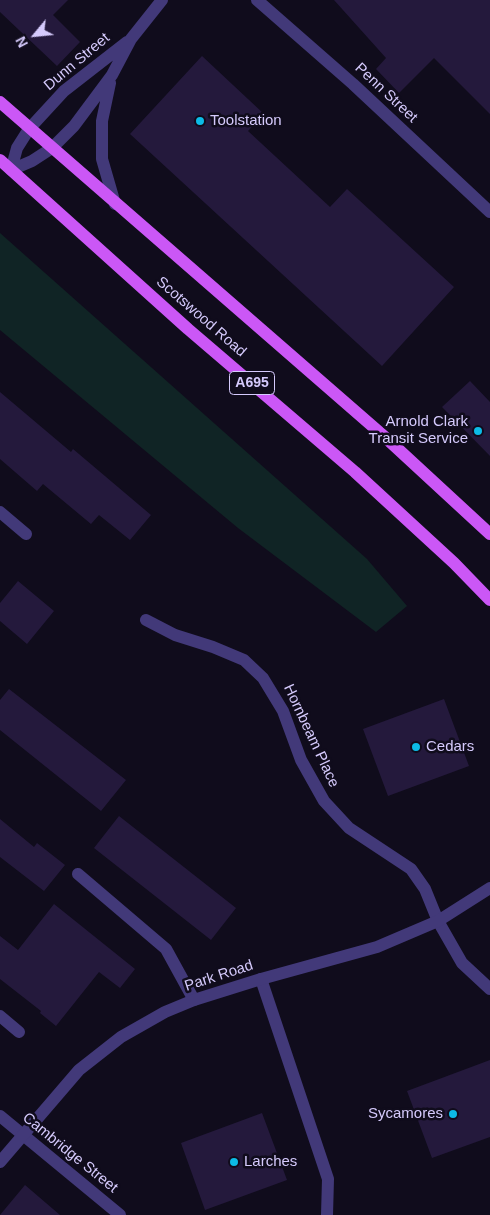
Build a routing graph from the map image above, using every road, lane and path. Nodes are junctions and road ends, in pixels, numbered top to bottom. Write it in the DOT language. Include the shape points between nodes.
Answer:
graph roads {
  1 [pos="162,0"];
  2 [pos="257,0"];
  3 [pos="131,39"];
  4 [pos="112,75"];
  5 [pos="0,102"];
  6 [pos="29,129"];
  7 [pos="52,148"];
  8 [pos="0,160"];
  9 [pos="11,170"];
  10 [pos="115,204"];
  11 [pos="490,212"];
  12 [pos="0,512"];
  13 [pos="26,534"];
  14 [pos="490,534"];
  15 [pos="490,600"];
  16 [pos="146,620"];
  17 [pos="78,874"];
  18 [pos="490,888"];
  19 [pos="438,921"];
  20 [pos="261,979"];
  21 [pos="490,989"];
  22 [pos="194,1000"];
  23 [pos="0,1016"];
  24 [pos="19,1032"];
  25 [pos="0,1116"];
  26 [pos="24,1136"];
  27 [pos="0,1162"];
  28 [pos="120,1215"];
  29 [pos="327,1215"];
  1 -- 3 [label="street, Dunn Street"];
  2 -- 11 [label="street, Penn Street"];
  3 -- 4 [label="street, Dunn Street"];
  3 -- 6 [label="street, Dunn Street" via="64,91"];
  4 -- 7 [label="street, Dunn Street" via="86,112"];
  4 -- 10 [label="street, Dunn Street" via="104,104 102,159"];
  5 -- 6 [label="main road, Scotswood Road"];
  6 -- 7 [label="main road, Scotswood Road"];
  6 -- 9 [label="street, Dunn Street"];
  7 -- 9 [label="street, Dunn Street"];
  7 -- 10 [label="main road, Scotswood Road"];
  8 -- 9 [label="main road, Scotswood Road / A695"];
  9 -- 15 [label="main road, Scotswood Road / A695" via="188,329 355,472"];
  10 -- 14 [label="main road, Scotswood Road" via="386,438"];
  12 -- 13 [label="street"];
  16 -- 19 [label="street, Hornbeam Place" via="175,635 244,660 263,678 275,694 301,760 324,802 349,828 411,869 425,889"];
  17 -- 22 [label="street" via="166,949"];
  18 -- 19 [label="street, Park Road"];
  19 -- 20 [label="street, Park Road" via="377,947"];
  19 -- 21 [label="street, Hornbeam Place" via="462,963"];
  20 -- 22 [label="street, Park Road"];
  20 -- 29 [label="street" via="328,1178"];
  22 -- 26 [label="street, Park Road" via="121,1037 86,1065"];
  23 -- 24 [label="street"];
  25 -- 26 [label="street, Cambridge Street"];
  26 -- 27 [label="street, Park Road"];
  26 -- 28 [label="street, Cambridge Street"];
}
